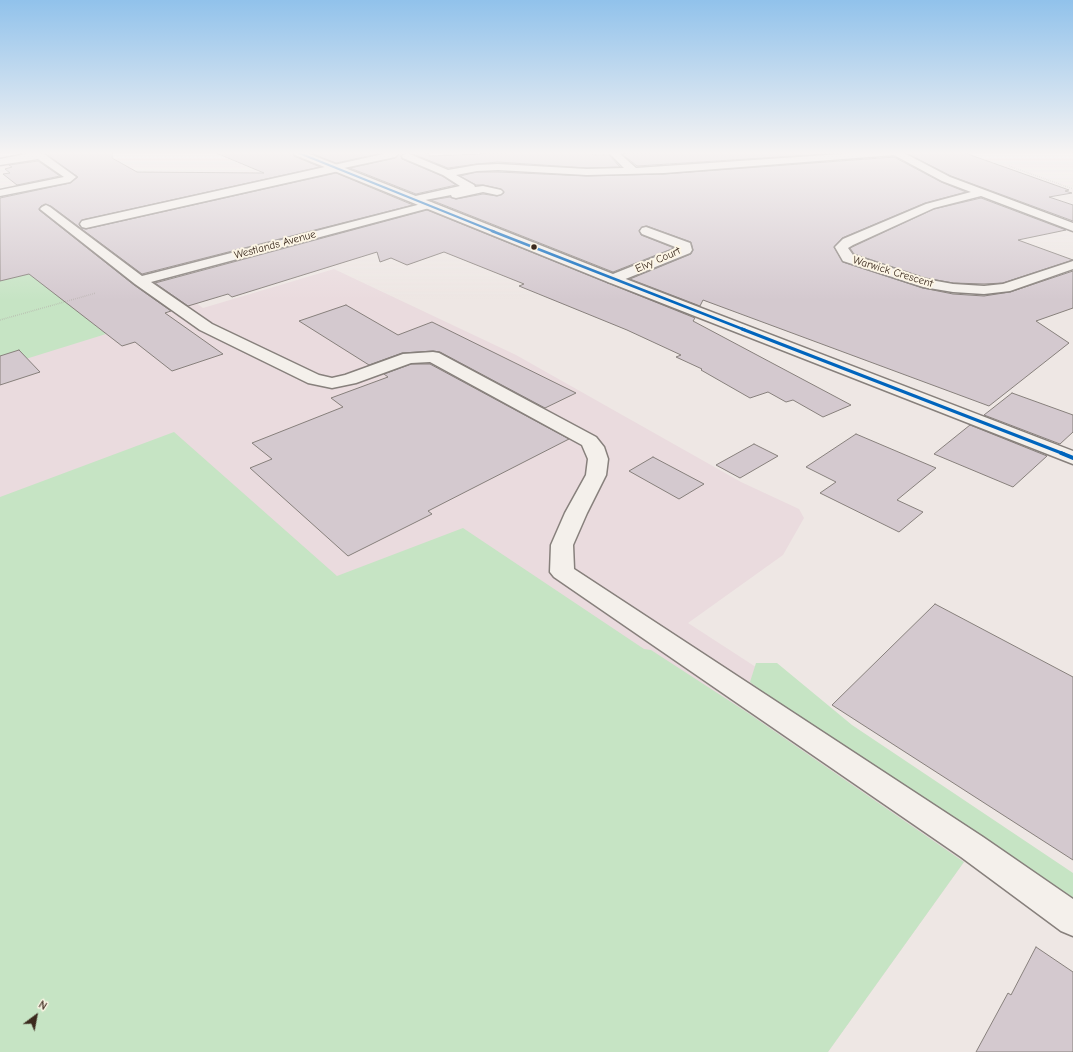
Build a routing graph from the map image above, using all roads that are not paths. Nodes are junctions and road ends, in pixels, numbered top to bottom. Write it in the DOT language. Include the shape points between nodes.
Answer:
graph roads {
  1 [pos="182,202"];
  2 [pos="422,202"];
  3 [pos="947,202"];
  4 [pos="1004,202"];
  5 [pos="46,209"];
  6 [pos="86,224"];
  7 [pos="1073,227"];
  8 [pos="646,231"];
  9 [pos="1073,265"];
  10 [pos="613,279"];
  11 [pos="140,281"];
  12 [pos="1073,458"];
  13 [pos="1073,919"];
  1 -- 6 [label="street"];
  2 -- 10 [label="street"];
  2 -- 11 [label="street, Westlands Avenue"];
  3 -- 9 [label="street, Warwick Crescent" via="930,206 848,242 841,247 843,252 848,258 862,264 923,283 984,290 1005,288"];
  4 -- 7 [label="street"];
  5 -- 11 [label="street"];
  8 -- 10 [label="street, Elvy Court" via="685,246 685,250"];
  10 -- 12 [label="street"];
  11 -- 13 [label="street" via="206,327 314,380 338,382 410,358 433,357 588,441 594,447 598,459 596,475 562,545 562,572 972,847"];
}
